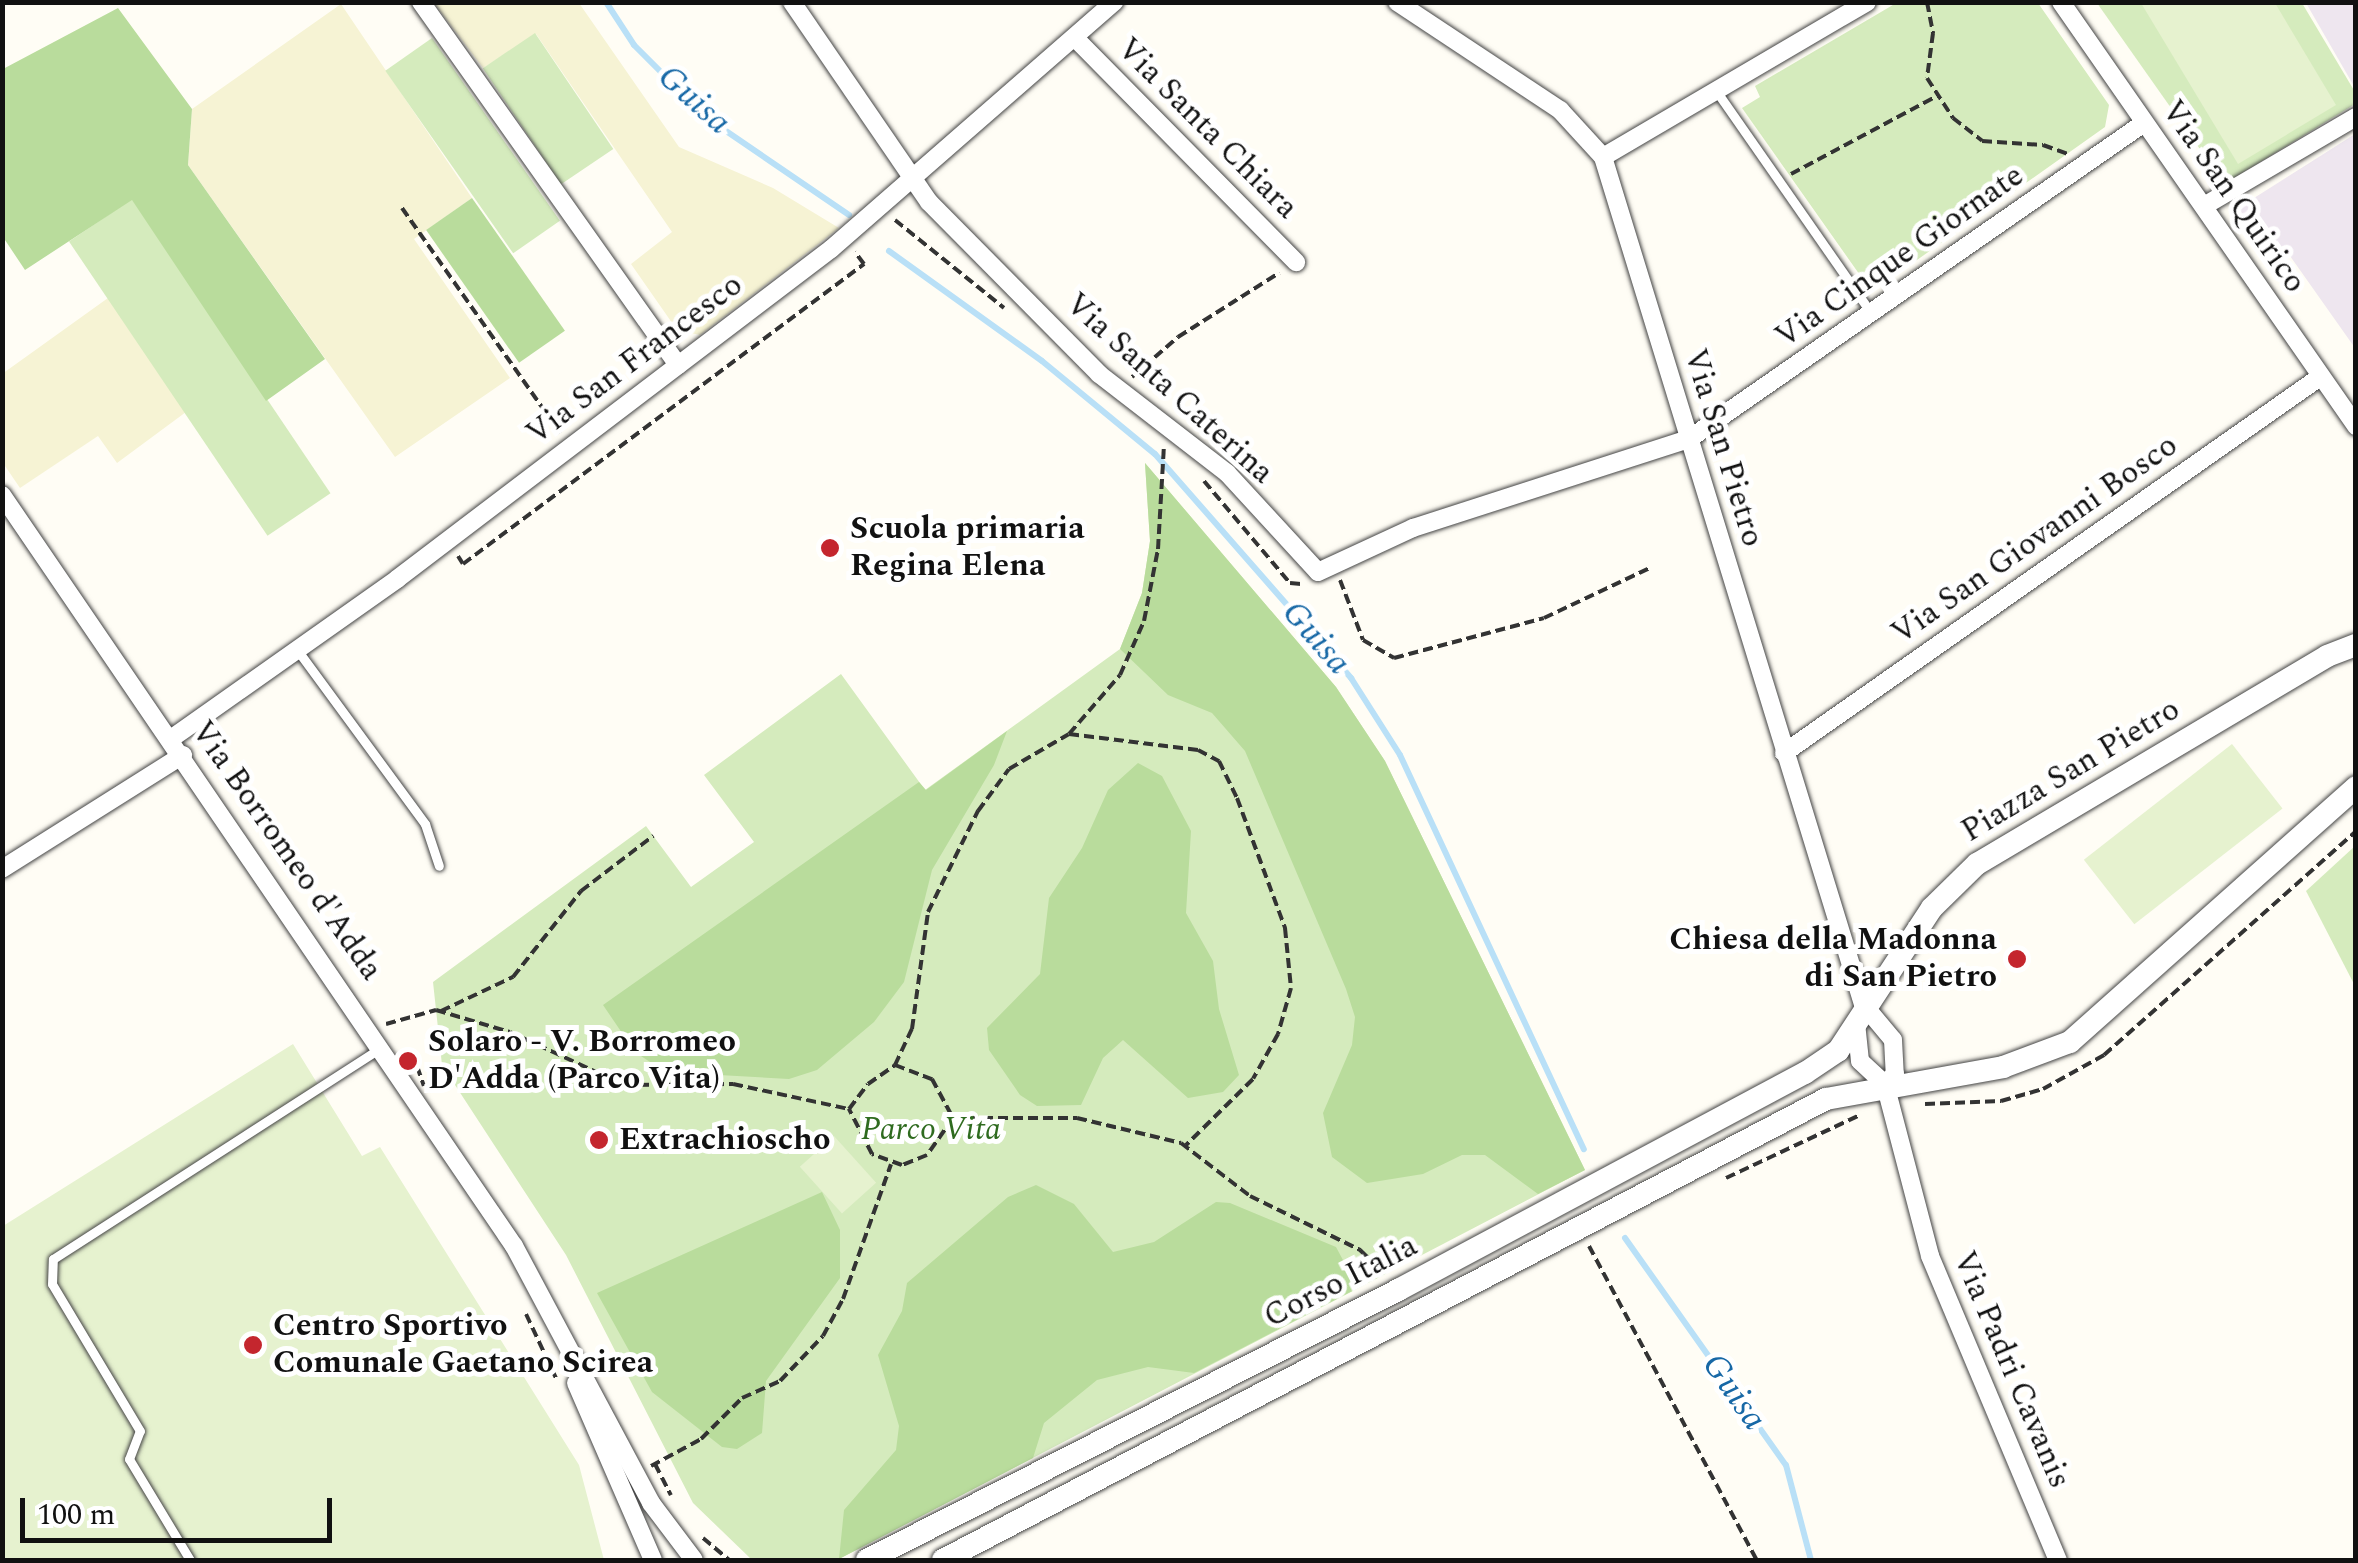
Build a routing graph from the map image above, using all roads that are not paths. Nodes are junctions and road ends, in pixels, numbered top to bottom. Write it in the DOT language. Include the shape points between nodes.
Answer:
graph roads {
  1 [pos="420,2"];
  2 [pos="792,2"];
  3 [pos="1114,2"];
  4 [pos="1398,2"];
  5 [pos="1867,2"];
  6 [pos="2061,2"];
  7 [pos="1075,38"];
  8 [pos="1717,92"];
  9 [pos="2356,117"];
  10 [pos="2144,123"];
  11 [pos="1604,157"];
  12 [pos="912,184"];
  13 [pos="2204,206"];
  14 [pos="1296,262"];
  15 [pos="1871,314"];
  16 [pos="678,364"];
  17 [pos="2320,376"];
  18 [pos="2356,426"];
  19 [pos="1690,439"];
  20 [pos="2,495"];
  21 [pos="2356,645"];
  22 [pos="298,652"];
  23 [pos="172,738"];
  24 [pos="1784,753"];
  25 [pos="183,755"];
  26 [pos="2356,787"];
  27 [pos="439,866"];
  28 [pos="2,869"];
  29 [pos="1860,1013"];
  30 [pos="386,1035"];
  31 [pos="1838,1051"];
  32 [pos="1885,1084"];
  33 [pos="514,1246"];
  34 [pos="190,1560"];
  35 [pos="653,1560"];
  36 [pos="694,1560"];
  37 [pos="868,1560"];
  38 [pos="943,1560"];
  39 [pos="2058,1560"];
  1 -- 16 [label="street"];
  2 -- 12 [label="street, Via Santa Caterina"];
  3 -- 7 [label="street, Via San Francesco"];
  4 -- 11 [label="street, Via San Pietro" via="1560,110"];
  5 -- 8 [label="street"];
  6 -- 10 [label="street, Via San Quirico"];
  7 -- 12 [label="street, Via San Francesco"];
  7 -- 14 [label="street, Via Santa Chiara"];
  8 -- 11 [label="street"];
  8 -- 15 [label="lane"];
  9 -- 13 [label="street"];
  10 -- 13 [label="street, Via San Quirico"];
  10 -- 15 [label="street, Via Cinque Giornate"];
  11 -- 19 [label="street, Via San Pietro"];
  12 -- 16 [label="street, Via San Francesco"];
  12 -- 19 [label="street, Via Santa Caterina" via="1118,391 1228,472 1310,576 1333,574 1413,528"];
  13 -- 17 [label="street, Via San Quirico"];
  15 -- 19 [label="street, Via Cinque Giornate"];
  16 -- 22 [label="street, Via San Francesco"];
  17 -- 18 [label="street, Via San Quirico"];
  17 -- 24 [label="street, Via San Giovanni Bosco"];
  19 -- 24 [label="street, Via San Pietro"];
  20 -- 23 [label="street, Via Borromeo d'Adda"];
  21 -- 29 [label="street, Piazza San Pietro" via="2326,656 1977,864 1932,908"];
  22 -- 23 [label="street, Via San Francesco"];
  22 -- 27 [label="lane" via="425,824"];
  23 -- 25 [label="street, Via Borromeo d'Adda"];
  24 -- 29 [label="street, Via San Pietro"];
  25 -- 28 [label="street"];
  25 -- 30 [label="street, Via Borromeo d'Adda"];
  26 -- 32 [label="street" via="2070,1042 2003,1068"];
  29 -- 31 [label="street, Piazza San Pietro"];
  29 -- 32 [label="street" via="1860,1061"];
  29 -- 32 [label="street" via="1893,1040 1894,1074"];
  30 -- 33 [label="street, Via Borromeo d'Adda"];
  30 -- 34 [label="lane" via="53,1259 52,1284 140,1431 129,1459"];
  31 -- 37 [label="street, Corso Italia" via="1398,1290"];
  32 -- 38 [label="street, Corso Italia" via="1826,1100"];
  32 -- 39 [label="street, Via Padri Cavanis" via="1930,1256"];
  33 -- 35 [label="street, Via Borromeo d'Adda"];
  33 -- 36 [label="street, Via Borromeo d'Adda" via="651,1503"];
}
